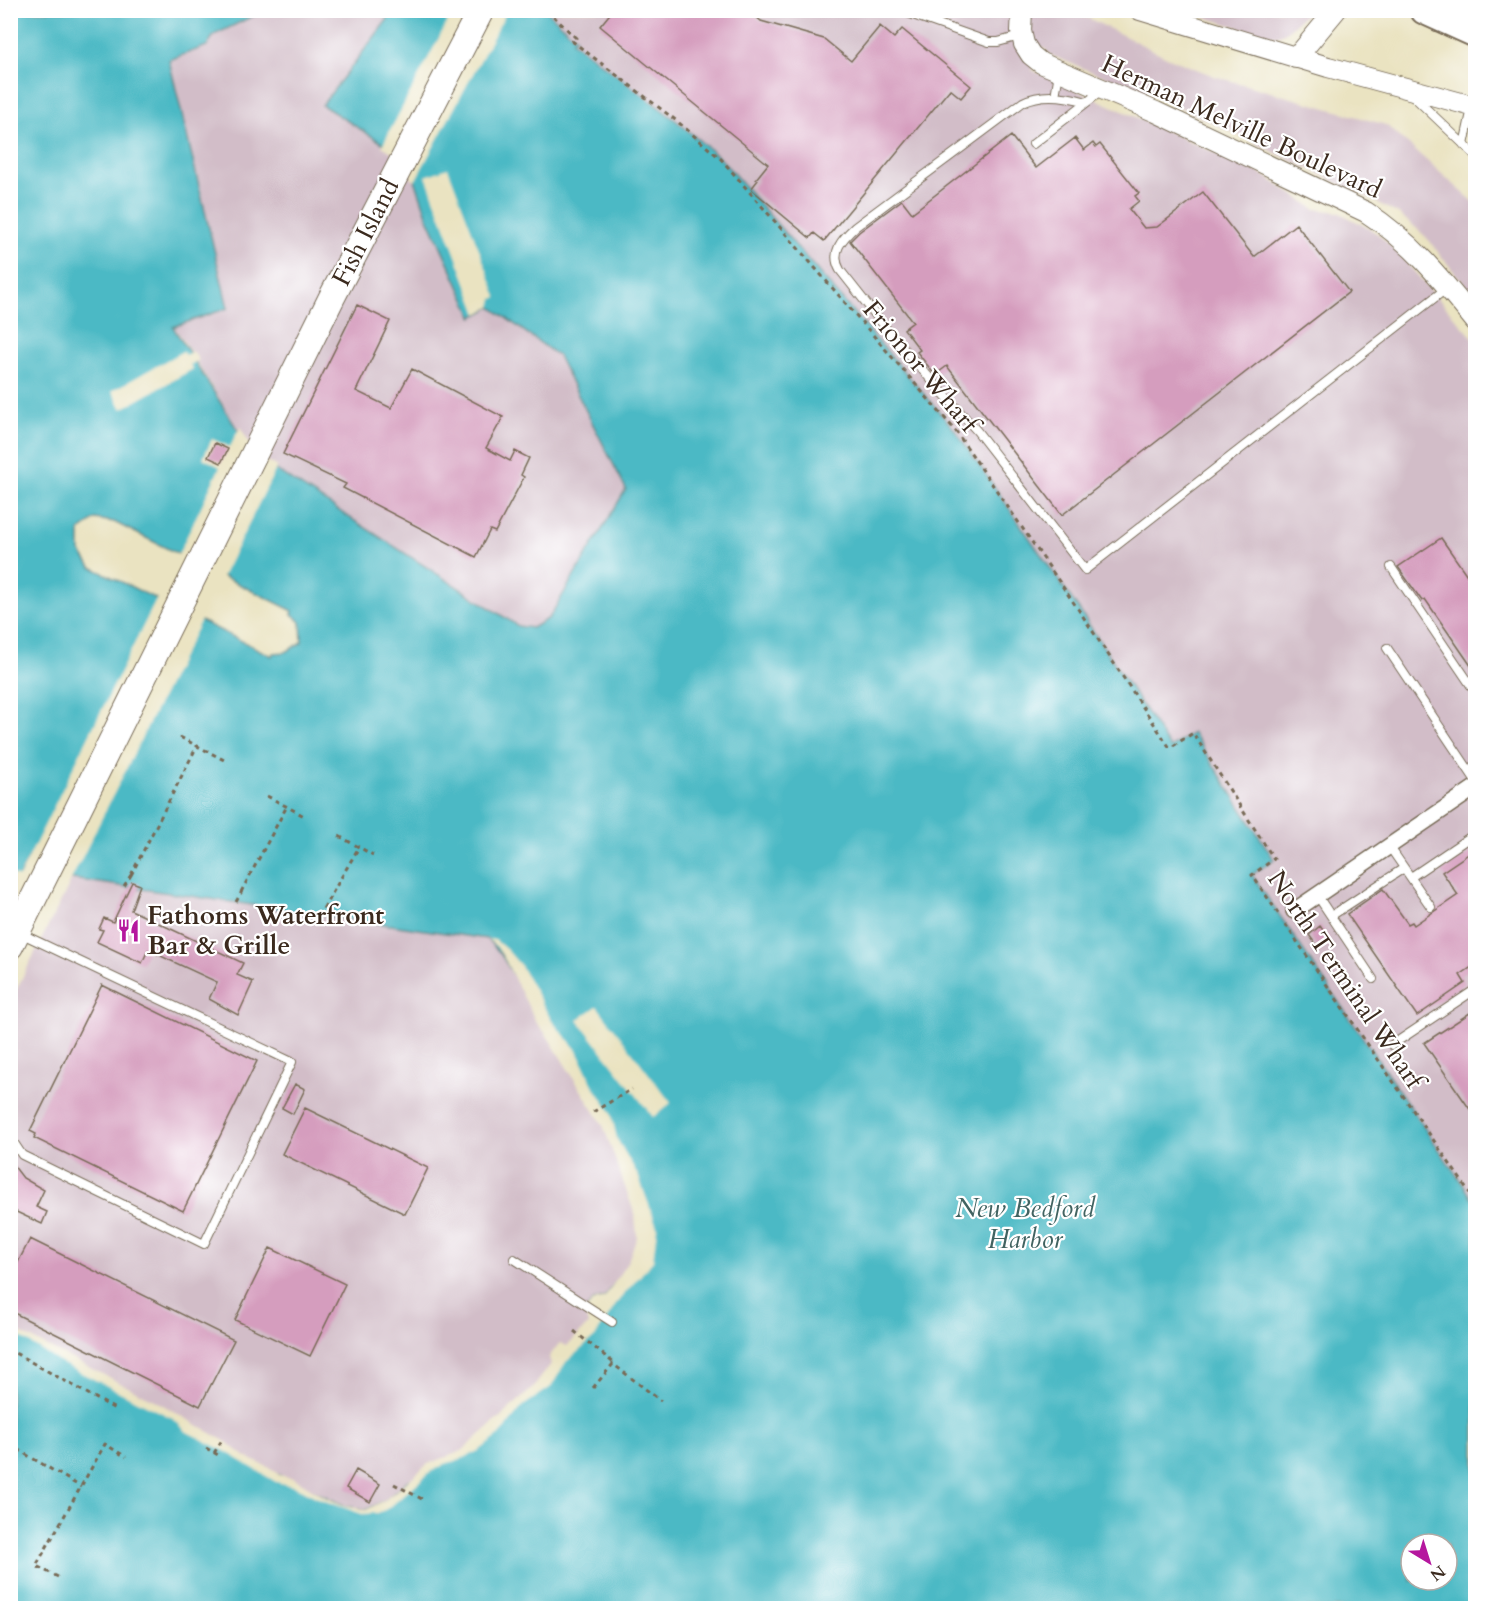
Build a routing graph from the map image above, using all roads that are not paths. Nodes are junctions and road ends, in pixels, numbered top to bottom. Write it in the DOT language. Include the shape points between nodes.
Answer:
graph roads {
  1 [pos="481,10"];
  2 [pos="898,10"];
  3 [pos="1022,10"];
  4 [pos="1140,10"];
  5 [pos="1336,10"];
  6 [pos="1425,10"];
  7 [pos="1476,33"];
  8 [pos="1022,36"];
  9 [pos="1296,58"];
  10 [pos="1060,71"];
  11 [pos="1405,88"];
  12 [pos="1104,89"];
  13 [pos="1055,96"];
  14 [pos="1087,102"];
  15 [pos="1474,107"];
  16 [pos="1033,144"];
  17 [pos="1464,146"];
  18 [pos="1476,156"];
  19 [pos="1448,288"];
  20 [pos="1476,322"];
  21 [pos="1391,567"];
  22 [pos="1387,648"];
  23 [pos="1476,693"];
  24 [pos="1476,781"];
  25 [pos="1476,787"];
  26 [pos="1476,833"];
  27 [pos="1389,846"];
  28 [pos="1404,868"];
  29 [pos="1411,877"];
  30 [pos="1317,895"];
  31 [pos="1431,907"];
  32 [pos="1294,911"];
  33 [pos="1331,916"];
  34 [pos="16,934"];
  35 [pos="1373,979"];
  36 [pos="1476,988"];
  37 [pos="1392,1045"];
  38 [pos="10,1137"];
  39 [pos="513,1260"];
  40 [pos="612,1322"];
  1 -- 34 [label="highway, Fish Island" via="332,297"];
  2 -- 8 [label="lane" via="989,42"];
  3 -- 8 [label="street"];
  4 -- 9 [label="street"];
  5 -- 9 [label="street"];
  6 -- 7 [label="highway"];
  8 -- 10 [label="street, Herman Melville Boulevard" via="1034,58"];
  9 -- 11 [label="street"];
  10 -- 12 [label="street, Herman Melville Boulevard"];
  10 -- 13 [label="lane"];
  11 -- 15 [label="street"];
  11 -- 17 [label="lane"];
  12 -- 14 [label="lane"];
  12 -- 19 [label="street, Herman Melville Boulevard" via="1356,206 1403,239"];
  13 -- 14 [label="lane"];
  13 -- 19 [label="lane" via="1026,100 946,158 850,232 839,244 836,258 840,270 893,337 977,431 1085,570"];
  14 -- 16 [label="lane"];
  15 -- 17 [label="lane"];
  17 -- 18 [label="lane"];
  19 -- 20 [label="street, Herman Melville Boulevard"];
  21 -- 23 [label="lane"];
  22 -- 24 [label="lane"];
  25 -- 27 [label="street"];
  26 -- 29 [label="lane"];
  27 -- 28 [label="lane"];
  27 -- 30 [label="street"];
  28 -- 29 [label="lane"];
  28 -- 33 [label="lane"];
  29 -- 31 [label="lane"];
  30 -- 32 [label="street"];
  30 -- 33 [label="lane"];
  33 -- 35 [label="lane"];
  34 -- 38 [label="lane" via="292,1062 204,1244 22,1155"];
  36 -- 37 [label="lane"];
  39 -- 40 [label="lane"];
}
